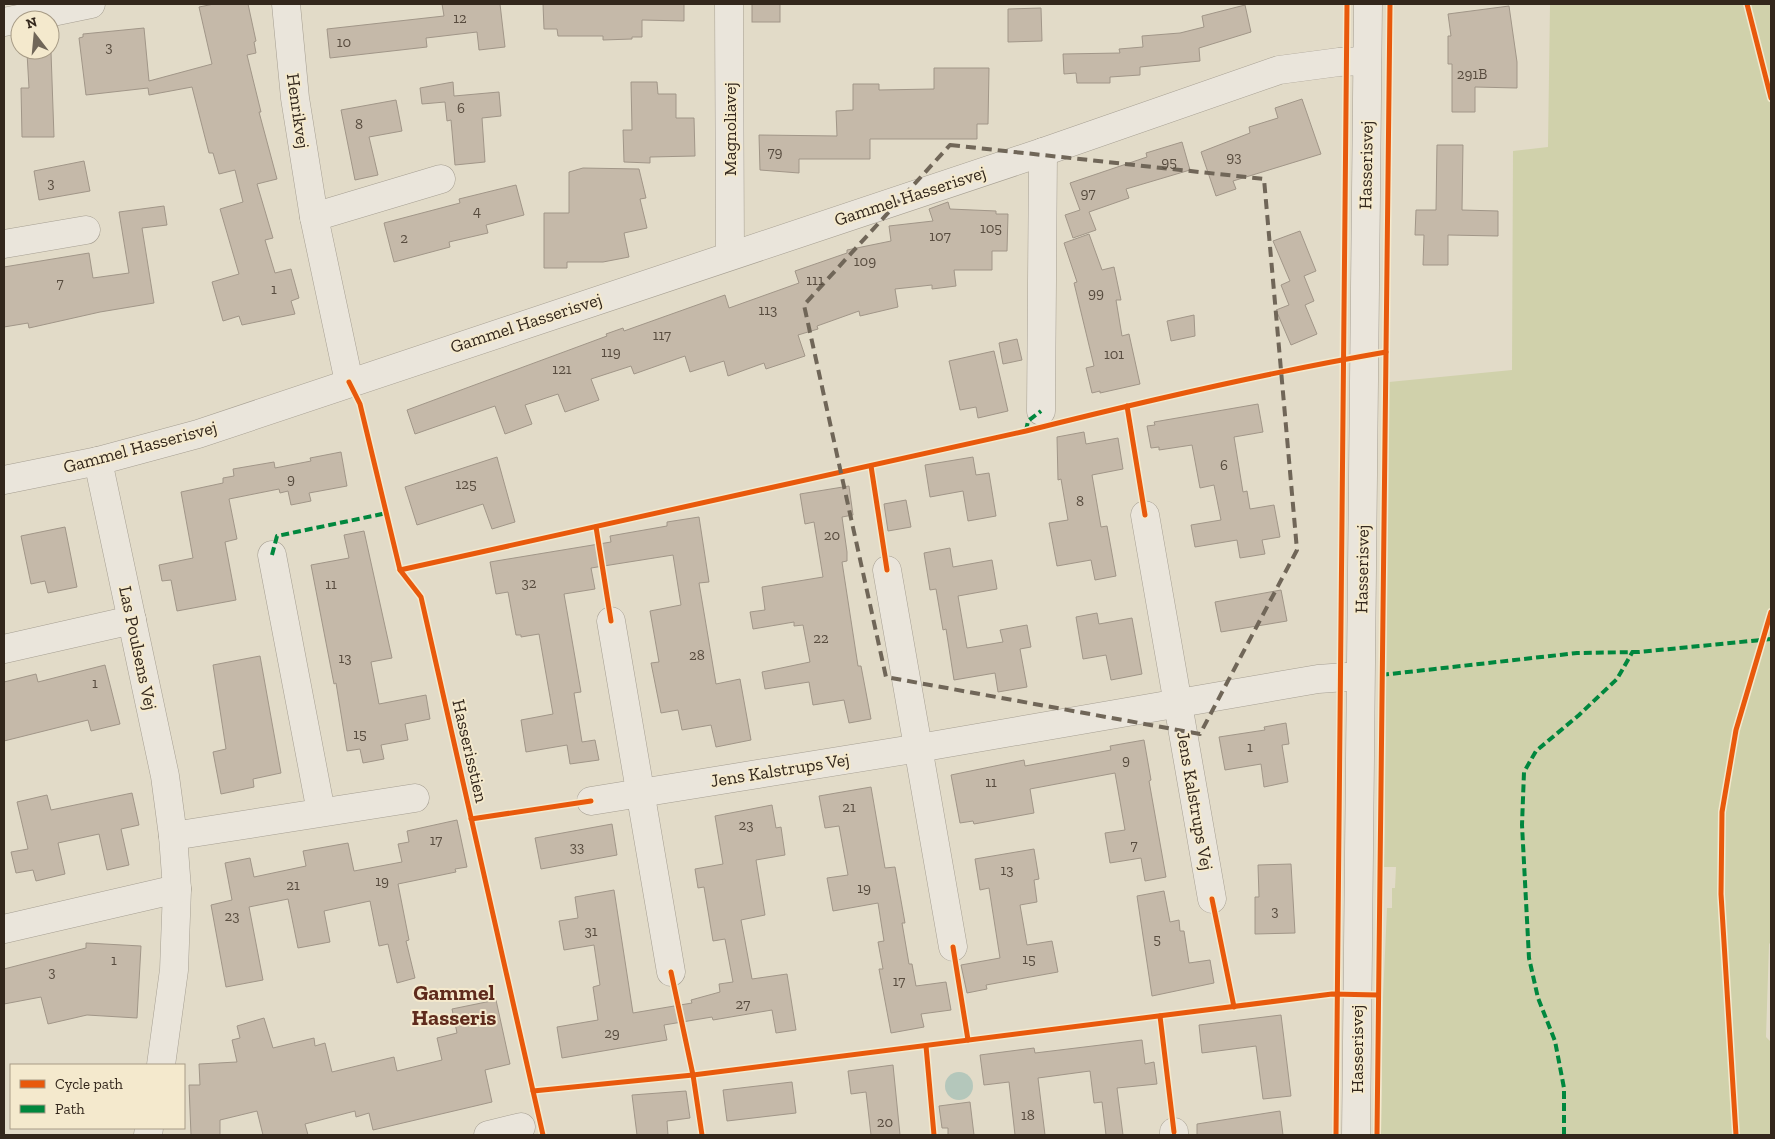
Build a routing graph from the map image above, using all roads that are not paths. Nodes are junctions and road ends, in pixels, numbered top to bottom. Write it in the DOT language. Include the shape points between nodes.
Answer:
graph roads {
  1 [pos="91,4"];
  2 [pos="286,4"];
  3 [pos="729,4"];
  4 [pos="1368,4"];
  5 [pos="4,22"];
  6 [pos="1367,61"];
  7 [pos="1043,152"];
  8 [pos="441,179"];
  9 [pos="314,217"];
  10 [pos="86,230"];
  11 [pos="4,244"];
  12 [pos="730,255"];
  13 [pos="350,382"];
  14 [pos="1041,411"];
  15 [pos="98,461"];
  16 [pos="4,480"];
  17 [pos="1145,515"];
  18 [pos="272,555"];
  19 [pos="888,570"];
  20 [pos="132,620"];
  21 [pos="611,621"];
  22 [pos="4,649"];
  23 [pos="1360,676"];
  24 [pos="1178,703"];
  25 [pos="918,748"];
  26 [pos="640,793"];
  27 [pos="415,798"];
  28 [pos="592,801"];
  29 [pos="321,812"];
  30 [pos="173,836"];
  31 [pos="177,889"];
  32 [pos="1212,900"];
  33 [pos="4,929"];
  34 [pos="953,947"];
  35 [pos="671,972"];
  36 [pos="161,1064"];
  37 [pos="521,1127"];
  38 [pos="488,1135"];
  39 [pos="1356,1135"];
  1 -- 5 [label="street"];
  2 -- 9 [label="street, Henrikvej" via="295,98"];
  3 -- 12 [label="street, Magnoliavej"];
  4 -- 6 [label="street, Hasserisvej"];
  6 -- 7 [label="street, Gammel Hasserisvej" via="1279,70"];
  6 -- 23 [label="street, Hasserisvej"];
  7 -- 12 [label="street, Gammel Hasserisvej"];
  7 -- 14 [label="street"];
  8 -- 9 [label="street"];
  9 -- 13 [label="street, Henrikvej"];
  10 -- 11 [label="street"];
  12 -- 13 [label="street, Gammel Hasserisvej"];
  13 -- 15 [label="street, Gammel Hasserisvej" via="198,434"];
  15 -- 16 [label="street, Gammel Hasserisvej"];
  15 -- 20 [label="street, Las Poulsens Vej"];
  17 -- 24 [label="street, Jens Kalstrups Vej"];
  18 -- 29 [label="street"];
  19 -- 25 [label="street"];
  20 -- 22 [label="street"];
  20 -- 30 [label="street, Las Poulsens Vej" via="165,776"];
  21 -- 26 [label="street"];
  23 -- 24 [label="street, Jens Kalstrups Vej" via="1318,678"];
  23 -- 39 [label="street, Hasserisvej"];
  24 -- 25 [label="street, Jens Kalstrups Vej"];
  24 -- 32 [label="street, Jens Kalstrups Vej"];
  25 -- 26 [label="street, Jens Kalstrups Vej"];
  25 -- 34 [label="street"];
  26 -- 28 [label="street, Jens Kalstrups Vej"];
  26 -- 35 [label="street"];
  27 -- 29 [label="street"];
  29 -- 30 [label="street"];
  30 -- 31 [label="street, Las Poulsens Vej"];
  31 -- 33 [label="street"];
  31 -- 36 [label="street, Las Poulsens Vej" via="174,970"];
  37 -- 38 [label="street"];
}
